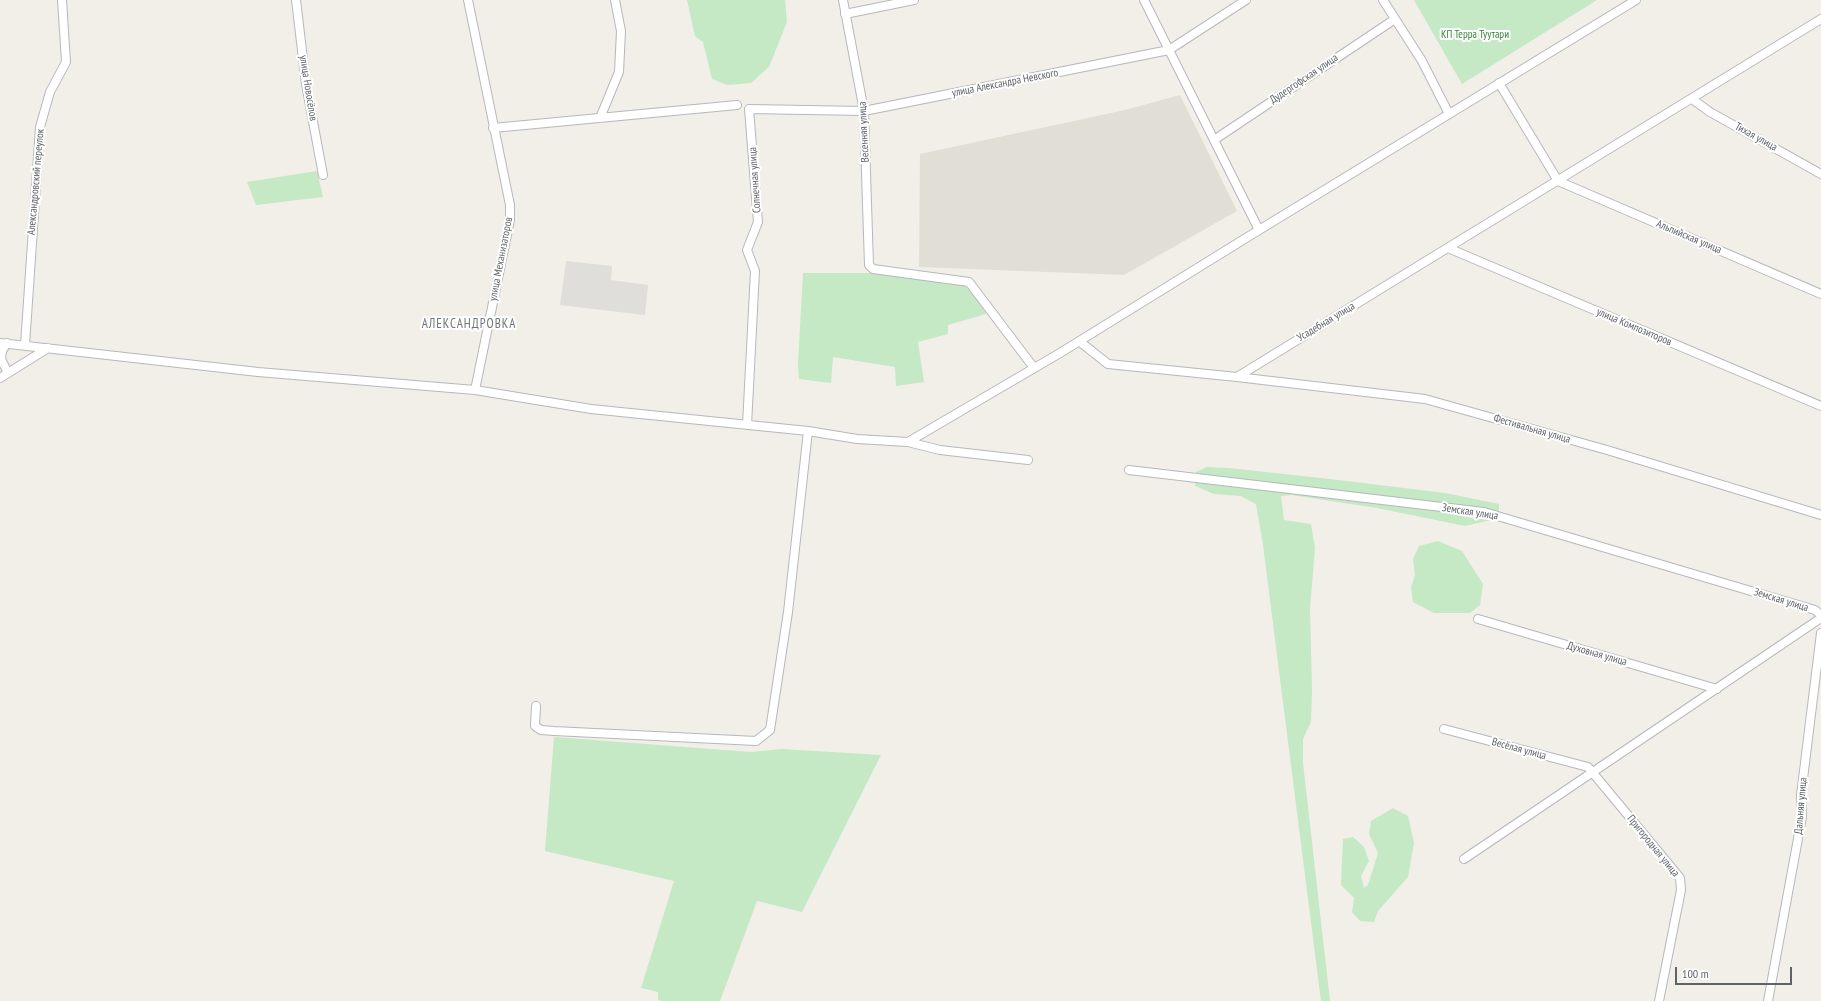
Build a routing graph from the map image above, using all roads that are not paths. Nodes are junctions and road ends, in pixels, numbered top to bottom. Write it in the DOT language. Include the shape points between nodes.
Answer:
graph roads {
  1 [pos="62,0"];
  2 [pos="296,0"];
  3 [pos="468,0"];
  4 [pos="614,0"];
  5 [pos="843,0"];
  6 [pos="914,0"];
  7 [pos="1144,0"];
  8 [pos="1246,0"];
  9 [pos="1382,0"];
  10 [pos="1636,0"];
  11 [pos="845,14"];
  12 [pos="1395,19"];
  13 [pos="1817,21"];
  14 [pos="1821,29"];
  15 [pos="1169,50"];
  16 [pos="1499,83"];
  17 [pos="1692,99"];
  18 [pos="737,105"];
  19 [pos="749,109"];
  20 [pos="864,111"];
  21 [pos="1449,114"];
  22 [pos="600,118"];
  23 [pos="493,128"];
  24 [pos="1214,140"];
  25 [pos="1821,174"];
  26 [pos="323,175"];
  27 [pos="1558,180"];
  28 [pos="1258,230"];
  29 [pos="1448,248"];
  30 [pos="1821,294"];
  31 [pos="1079,341"];
  32 [pos="4,343"];
  33 [pos="25,345"];
  34 [pos="48,348"];
  35 [pos="1034,368"];
  36 [pos="8,373"];
  37 [pos="1237,377"];
  38 [pos="0,378"];
  39 [pos="476,390"];
  40 [pos="1821,406"];
  41 [pos="747,425"];
  42 [pos="808,432"];
  43 [pos="908,442"];
  44 [pos="1028,460"];
  45 [pos="1129,470"];
  46 [pos="1821,515"];
  47 [pos="1821,617"];
  48 [pos="1478,619"];
  49 [pos="1821,633"];
  50 [pos="1717,689"];
  51 [pos="536,706"];
  52 [pos="1444,729"];
  53 [pos="1593,772"];
  54 [pos="1464,859"];
  55 [pos="1659,1001"];
  56 [pos="1768,1001"];
  1 -- 33 [label="street, Александровский переулок" via="66,62 50,92 40,127"];
  2 -- 26 [label="street, улица Новосёлов" via="306,84"];
  3 -- 23 [label="street, улица Механизаторов"];
  4 -- 22 [label="street" via="621,31 619,72"];
  5 -- 11 [label="street, Весенняя улица"];
  6 -- 11 [label="street"];
  7 -- 15 [label="street"];
  8 -- 15 [label="street, улица Александра Невского"];
  9 -- 12 [label="street"];
  10 -- 16 [label="street"];
  11 -- 20 [label="street, Весенняя улица"];
  12 -- 21 [label="street" via="1422,61"];
  12 -- 24 [label="street, Дудергофская улица"];
  13 -- 14 [label="street"];
  13 -- 17 [label="street, Усадебная улица"];
  15 -- 20 [label="street, улица Александра Невского"];
  15 -- 24 [label="street"];
  16 -- 21 [label="street"];
  16 -- 27 [label="street"];
  17 -- 25 [label="street, Тихая улица" via="1710,112"];
  17 -- 27 [label="street, Усадебная улица"];
  18 -- 22 [label="street"];
  19 -- 20 [label="street, улица Александра Невского"];
  19 -- 41 [label="street, Солнечная улица" via="758,222 748,250 756,271"];
  20 -- 35 [label="street, Весенняя улица" via="869,265 873,269 969,282"];
  21 -- 28 [label="street"];
  22 -- 23 [label="street"];
  23 -- 39 [label="street, улица Механизаторов" via="510,205 510,220"];
  24 -- 28 [label="street"];
  27 -- 29 [label="street, Усадебная улица"];
  27 -- 30 [label="street, Альпийская улица"];
  28 -- 31 [label="street"];
  29 -- 37 [label="street, Усадебная улица"];
  29 -- 40 [label="street, улица Композиторов"];
  31 -- 35 [label="street"];
  31 -- 37 [label="street" via="1108,364"];
  32 -- 33 [label="street"];
  32 -- 36 [label="street" via="0,359"];
  33 -- 34 [label="street"];
  34 -- 36 [label="street"];
  34 -- 39 [label="street" via="258,372"];
  35 -- 43 [label="street"];
  36 -- 38 [label="street"];
  37 -- 46 [label="street, Фестивальная улица" via="1425,399 1607,450"];
  39 -- 41 [label="street" via="591,409"];
  41 -- 42 [label="street"];
  42 -- 43 [label="street"];
  42 -- 51 [label="street" via="788,612 770,730 756,741 541,730 535,726"];
  43 -- 44 [label="street" via="940,450"];
  45 -- 47 [label="street, Земская улица" via="1484,512 1815,610"];
  47 -- 50 [label="street"];
  48 -- 50 [label="street, Духовная улица"];
  49 -- 56 [label="street, Дальняя улица" via="1801,795 1802,817"];
  50 -- 53 [label="street"];
  52 -- 53 [label="street, Весёлая улица" via="1588,767"];
  53 -- 54 [label="street"];
  53 -- 55 [label="street, Пригородная улица" via="1680,878 1681,890"];
}
